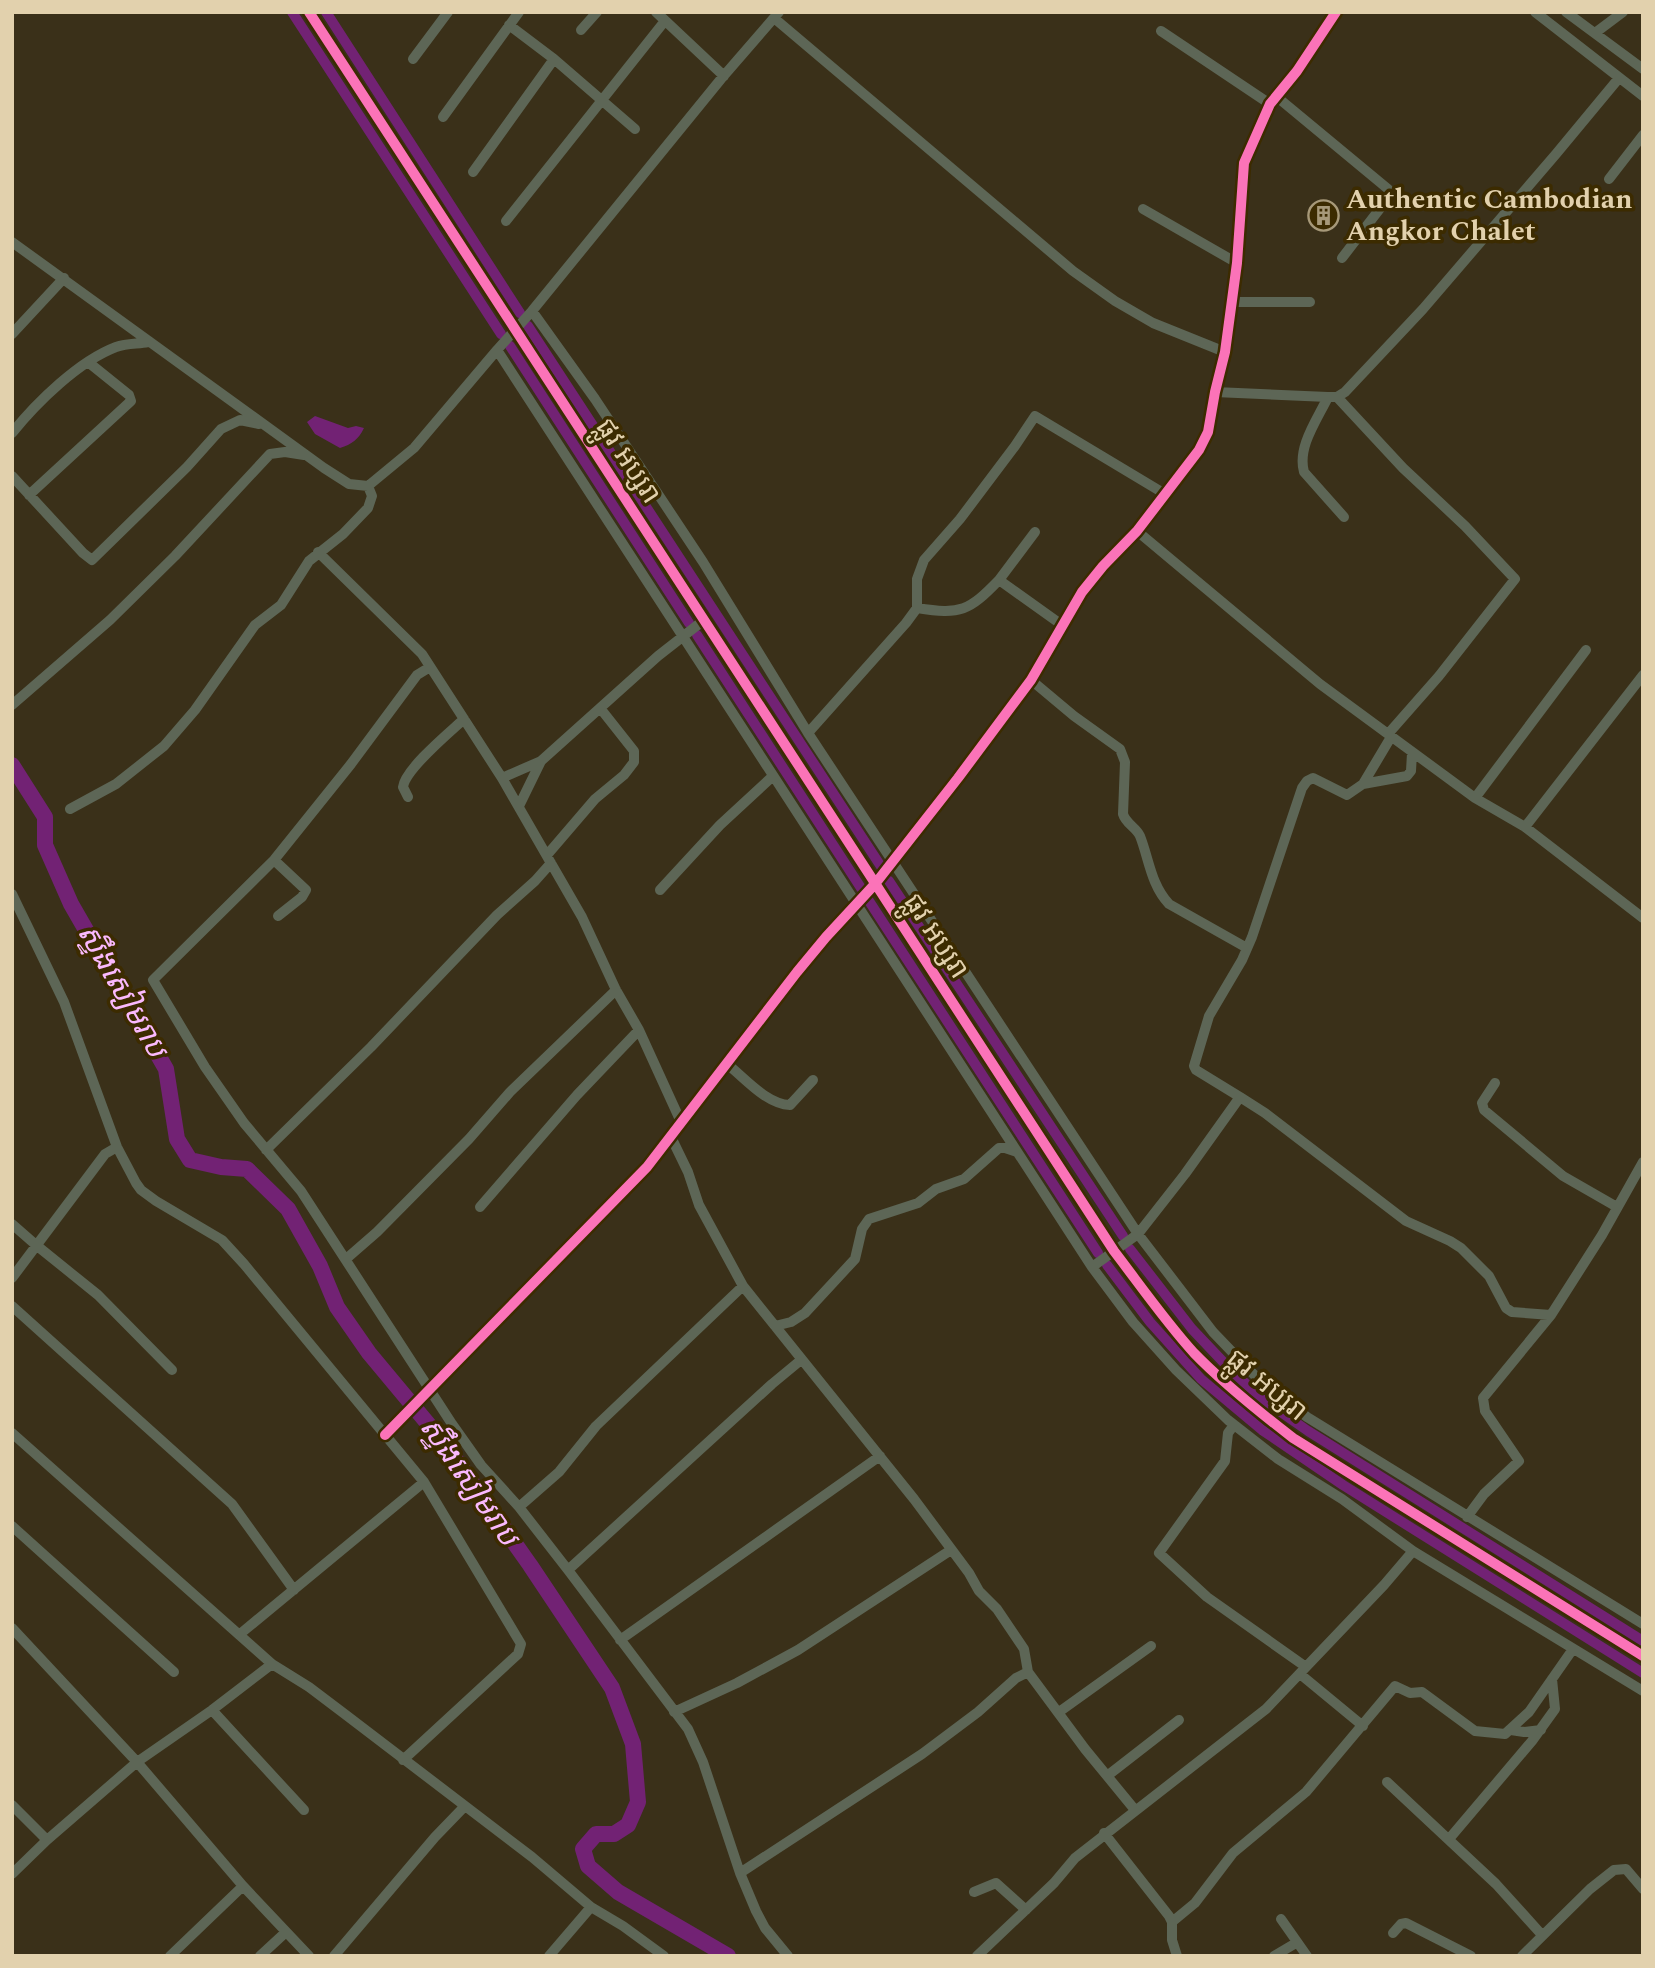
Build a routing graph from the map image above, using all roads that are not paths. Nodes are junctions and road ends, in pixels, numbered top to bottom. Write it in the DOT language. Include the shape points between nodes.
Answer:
graph roads {
  1 [pos="309,12"];
  2 [pos="448,12"];
  3 [pos="519,12"];
  4 [pos="597,12"];
  5 [pos="656,12"];
  6 [pos="1336,12"];
  7 [pos="1535,12"];
  8 [pos="1566,12"];
  9 [pos="1623,12"];
  10 [pos="776,15"];
  11 [pos="664,22"];
  12 [pos="509,25"];
  13 [pos="581,30"];
  14 [pos="1161,30"];
  15 [pos="1595,33"];
  16 [pos="412,59"];
  17 [pos="554,59"];
  18 [pos="1643,69"];
  19 [pos="724,76"];
  20 [pos="1619,78"];
  21 [pos="1643,96"];
  22 [pos="603,100"];
  23 [pos="1273,101"];
  24 [pos="443,117"];
  25 [pos="635,129"];
  26 [pos="1643,135"];
  27 [pos="473,172"];
  28 [pos="1609,179"];
  29 [pos="1143,209"];
  30 [pos="506,221"];
  31 [pos="12,242"];
  32 [pos="1342,258"];
  33 [pos="1237,263"];
  34 [pos="64,278"];
  35 [pos="1232,302"];
  36 [pos="1310,302"];
  37 [pos="533,311"];
  38 [pos="516,330"];
  39 [pos="12,334"];
  40 [pos="148,342"];
  41 [pos="497,349"];
  42 [pos="1225,352"];
  43 [pos="88,362"];
  44 [pos="1214,392"];
  45 [pos="1333,397"];
  46 [pos="267,426"];
  47 [pos="12,433"];
  48 [pos="306,455"];
  49 [pos="12,476"];
  50 [pos="369,486"];
  51 [pos="1165,494"];
  52 [pos="30,495"];
  53 [pos="1344,517"];
  54 [pos="1137,531"];
  55 [pos="1035,532"];
  56 [pos="318,552"];
  57 [pos="999,580"];
  58 [pos="917,608"];
  59 [pos="704,620"];
  60 [pos="1062,625"];
  61 [pos="683,637"];
  62 [pos="1586,650"];
  63 [pos="430,667"];
  64 [pos="1643,676"];
  65 [pos="1031,680"];
  66 [pos="12,705"];
  67 [pos="600,708"];
  68 [pos="464,719"];
  69 [pos="808,733"];
  70 [pos="1389,735"];
  71 [pos="1412,753"];
  72 [pos="541,761"];
  73 [pos="773,776"];
  74 [pos="502,778"];
  75 [pos="1363,784"];
  76 [pos="408,797"];
  77 [pos="1475,798"];
  78 [pos="519,806"];
  79 [pos="70,809"];
  80 [pos="1525,827"];
  81 [pos="549,859"];
  82 [pos="274,860"];
  83 [pos="892,860"];
  84 [pos="875,884"];
  85 [pos="660,890"];
  86 [pos="12,894"];
  87 [pos="856,904"];
  88 [pos="278,916"];
  89 [pos="1643,918"];
  90 [pos="1247,948"];
  91 [pos="616,990"];
  92 [pos="639,1031"];
  93 [pos="727,1064"];
  94 [pos="813,1080"];
  95 [pos="1495,1083"];
  96 [pos="1240,1097"];
  97 [pos="681,1122"];
  98 [pos="671,1137"];
  99 [pos="117,1147"];
  100 [pos="266,1150"];
  101 [pos="1017,1152"];
  102 [pos="1643,1163"];
  103 [pos="480,1207"];
  104 [pos="1617,1207"];
  105 [pos="12,1224"];
  106 [pos="1138,1234"];
  107 [pos="36,1245"];
  108 [pos="1114,1251"];
  109 [pos="346,1259"];
  110 [pos="1092,1267"];
  111 [pos="12,1278"];
  112 [pos="743,1286"];
  113 [pos="12,1306"];
  114 [pos="1551,1315"];
  115 [pos="775,1326"];
  116 [pos="802,1360"];
  117 [pos="172,1370"];
  118 [pos="428,1393"];
  119 [pos="1234,1424"];
  120 [pos="389,1431"];
  121 [pos="12,1433"];
  122 [pos="880,1457"];
  123 [pos="424,1482"];
  124 [pos="519,1507"];
  125 [pos="1467,1517"];
  126 [pos="12,1527"];
  127 [pos="951,1550"];
  128 [pos="1413,1551"];
  129 [pos="568,1570"];
  130 [pos="294,1590"];
  131 [pos="1643,1624"];
  132 [pos="12,1628"];
  133 [pos="240,1634"];
  134 [pos="620,1640"];
  135 [pos="1151,1646"];
  136 [pos="1573,1649"];
  137 [pos="1643,1656"];
  138 [pos="272,1664"];
  139 [pos="1303,1670"];
  140 [pos="174,1672"];
  141 [pos="1028,1672"];
  142 [pos="1552,1679"];
  143 [pos="1643,1691"];
  144 [pos="212,1710"];
  145 [pos="674,1712"];
  146 [pos="1059,1712"];
  147 [pos="1179,1720"];
  148 [pos="1363,1726"];
  149 [pos="1511,1730"];
  150 [pos="1541,1730"];
  151 [pos="403,1760"];
  152 [pos="137,1762"];
  153 [pos="1107,1776"];
  154 [pos="1387,1782"];
  155 [pos="12,1805"];
  156 [pos="464,1807"];
  157 [pos="304,1810"];
  158 [pos="1135,1810"];
  159 [pos="1104,1833"];
  160 [pos="1449,1839"];
  161 [pos="47,1840"];
  162 [pos="740,1872"];
  163 [pos="12,1874"];
  164 [pos="243,1886"];
  165 [pos="1643,1889"];
  166 [pos="974,1892"];
  167 [pos="591,1907"];
  168 [pos="1027,1910"];
  169 [pos="1281,1919"];
  170 [pos="1172,1922"];
  171 [pos="286,1932"];
  172 [pos="1393,1933"];
  173 [pos="1542,1935"];
  174 [pos="1296,1943"];
  175 [pos="170,1956"];
  176 [pos="260,1956"];
  177 [pos="309,1956"];
  178 [pos="334,1956"];
  179 [pos="549,1956"];
  180 [pos="664,1956"];
  181 [pos="788,1956"];
  182 [pos="977,1956"];
  183 [pos="1177,1956"];
  184 [pos="1274,1956"];
  185 [pos="1307,1956"];
  186 [pos="1471,1956"];
  187 [pos="1522,1956"];
  1 -- 38 [label="street, ផ្លូវ អប្សរា"];
  2 -- 16 [label="street"];
  3 -- 12 [label="street"];
  4 -- 13 [label="street"];
  5 -- 11 [label="street"];
  6 -- 23 [label="street"];
  7 -- 20 [label="street"];
  8 -- 15 [label="street"];
  9 -- 15 [label="street"];
  10 -- 19 [label="street"];
  10 -- 42 [label="street" via="1073,271 1153,323"];
  11 -- 19 [label="street"];
  11 -- 22 [label="street"];
  12 -- 17 [label="street"];
  12 -- 24 [label="street"];
  14 -- 23 [label="street"];
  15 -- 18 [label="street"];
  17 -- 22 [label="street"];
  17 -- 27 [label="street"];
  19 -- 37 [label="street"];
  20 -- 21 [label="street"];
  20 -- 45 [label="street" via="1410,324 1353,387"];
  22 -- 25 [label="street"];
  22 -- 30 [label="street"];
  23 -- 32 [label="street" via="1388,189 1389,197"];
  23 -- 33 [label="street" via="1244,163"];
  26 -- 28 [label="street"];
  29 -- 33 [label="street"];
  31 -- 34 [label="street"];
  33 -- 35 [label="street"];
  34 -- 39 [label="street"];
  34 -- 40 [label="street"];
  35 -- 36 [label="street"];
  35 -- 42 [label="street"];
  37 -- 38 [label="street"];
  37 -- 69 [label="street" via="704,562"];
  38 -- 41 [label="street"];
  38 -- 59 [label="street, ផ្លូវ អប្សរា"];
  40 -- 43 [label="street" via="124,344"];
  40 -- 46 [label="street"];
  41 -- 50 [label="street" via="414,448"];
  41 -- 61 [label="street"];
  42 -- 44 [label="street"];
  43 -- 47 [label="street"];
  43 -- 52 [label="street" via="131,401"];
  44 -- 45 [label="street"];
  44 -- 51 [label="street" via="1208,432"];
  45 -- 53 [label="street" via="1303,450 1302,464"];
  45 -- 70 [label="street" via="1516,579"];
  46 -- 48 [label="street"];
  46 -- 52 [label="street" via="240,420 221,429 93,560"];
  48 -- 50 [label="street" via="349,484"];
  48 -- 66 [label="street" via="270,454 110,620"];
  49 -- 52 [label="street"];
  50 -- 56 [label="street" via="368,508"];
  51 -- 54 [label="street"];
  51 -- 58 [label="street" via="1035,416 924,560 917,579"];
  54 -- 60 [label="street" via="1103,566"];
  54 -- 70 [label="street" via="1320,684"];
  55 -- 57 [label="street"];
  56 -- 63 [label="street"];
  56 -- 79 [label="street" via="281,605 255,625 195,710 159,751 116,785"];
  57 -- 58 [label="street" via="963,610"];
  57 -- 60 [label="street"];
  58 -- 69 [label="street"];
  59 -- 61 [label="street"];
  59 -- 84 [label="street, ផ្លូវ អប្សរា"];
  60 -- 65 [label="street"];
  61 -- 67 [label="street"];
  61 -- 73 [label="street"];
  62 -- 77 [label="street"];
  63 -- 68 [label="street"];
  63 -- 82 [label="street" via="416,675"];
  64 -- 80 [label="street"];
  65 -- 83 [label="street"];
  65 -- 90 [label="street" via="1120,749 1125,762 1122,814 1139,835 1164,898"];
  67 -- 72 [label="street"];
  67 -- 81 [label="street" via="634,751 634,762 595,799"];
  68 -- 74 [label="street"];
  68 -- 76 [label="street" via="405,778 402,787"];
  69 -- 83 [label="street"];
  70 -- 71 [label="street"];
  70 -- 75 [label="street"];
  71 -- 75 [label="street" via="1407,776"];
  71 -- 77 [label="street"];
  72 -- 74 [label="street"];
  72 -- 78 [label="street"];
  73 -- 85 [label="street"];
  73 -- 87 [label="street"];
  74 -- 78 [label="street"];
  75 -- 90 [label="street" via="1347,795 1317,779 1304,783"];
  77 -- 80 [label="street"];
  78 -- 81 [label="street"];
  80 -- 89 [label="street"];
  81 -- 91 [label="street"];
  81 -- 100 [label="street" via="535,881"];
  82 -- 88 [label="street" via="306,890"];
  82 -- 100 [label="street" via="153,980 205,1067"];
  83 -- 84 [label="street"];
  83 -- 106 [label="street"];
  84 -- 87 [label="street"];
  84 -- 108 [label="street, ផ្លូវ អប្សរា"];
  86 -- 99 [label="street" via="64,1002"];
  87 -- 93 [label="street"];
  87 -- 101 [label="street"];
  90 -- 96 [label="street" via="1209,1016 1194,1066"];
  91 -- 92 [label="street"];
  91 -- 109 [label="street"];
  92 -- 97 [label="street"];
  92 -- 103 [label="street"];
  93 -- 94 [label="street" via="783,1105 790,1105"];
  93 -- 97 [label="street"];
  95 -- 104 [label="street" via="1482,1103 1484,1110 1563,1175"];
  96 -- 106 [label="street"];
  96 -- 114 [label="street" via="1406,1221 1461,1248 1489,1276 1511,1312"];
  97 -- 98 [label="street"];
  98 -- 112 [label="street" via="704,1214"];
  98 -- 118 [label="street"];
  99 -- 107 [label="street" via="105,1154"];
  99 -- 120 [label="street" via="146,1194 230,1248"];
  100 -- 109 [label="street" via="301,1191"];
  101 -- 110 [label="street"];
  101 -- 115 [label="street" via="999,1148 964,1179 936,1189 918,1203 869,1219 862,1228 855,1259 805,1313"];
  102 -- 104 [label="street"];
  104 -- 114 [label="street"];
  105 -- 107 [label="street"];
  106 -- 108 [label="street"];
  106 -- 125 [label="street" via="1213,1332 1261,1381 1307,1417"];
  107 -- 111 [label="street"];
  107 -- 117 [label="street" via="98,1295"];
  108 -- 110 [label="street"];
  108 -- 137 [label="street, ផ្លូវ អប្សរា" via="1194,1352 1244,1401 1293,1438"];
  109 -- 118 [label="street"];
  110 -- 119 [label="street" via="1176,1370"];
  112 -- 115 [label="street"];
  112 -- 124 [label="street" via="596,1426 559,1472"];
  113 -- 130 [label="street" via="232,1504"];
  114 -- 125 [label="street" via="1483,1398 1485,1411 1519,1461"];
  115 -- 116 [label="street"];
  116 -- 122 [label="street"];
  116 -- 129 [label="street"];
  118 -- 120 [label="street"];
  118 -- 124 [label="street"];
  119 -- 128 [label="street"];
  119 -- 139 [label="street" via="1228,1433 1225,1461 1159,1553 1207,1597"];
  120 -- 123 [label="street"];
  121 -- 133 [label="street"];
  122 -- 127 [label="street"];
  122 -- 134 [label="street"];
  123 -- 130 [label="street"];
  123 -- 151 [label="street" via="522,1647"];
  124 -- 129 [label="street"];
  125 -- 131 [label="street"];
  126 -- 140 [label="street"];
  127 -- 141 [label="street" via="1018,1638"];
  127 -- 145 [label="street" via="798,1650"];
  128 -- 136 [label="street"];
  128 -- 139 [label="street"];
  129 -- 134 [label="street"];
  130 -- 133 [label="street"];
  132 -- 152 [label="street"];
  133 -- 138 [label="street"];
  134 -- 145 [label="street"];
  135 -- 146 [label="street"];
  136 -- 142 [label="street"];
  136 -- 143 [label="street"];
  138 -- 144 [label="street"];
  138 -- 151 [label="street"];
  139 -- 148 [label="street"];
  139 -- 158 [label="street" via="1266,1709"];
  141 -- 146 [label="street"];
  141 -- 162 [label="street" via="922,1754"];
  142 -- 149 [label="street"];
  142 -- 150 [label="street" via="1555,1709"];
  144 -- 152 [label="street"];
  144 -- 157 [label="street"];
  145 -- 162 [label="street" via="695,1741"];
  146 -- 153 [label="street"];
  147 -- 153 [label="street"];
  148 -- 149 [label="street" via="1395,1686 1410,1693 1422,1692 1475,1731 1505,1734"];
  148 -- 170 [label="street" via="1306,1791 1233,1853 1195,1903"];
  149 -- 150 [label="street"];
  150 -- 160 [label="street"];
  151 -- 156 [label="street"];
  152 -- 161 [label="street"];
  152 -- 164 [label="street"];
  153 -- 158 [label="street"];
  154 -- 160 [label="street"];
  155 -- 161 [label="street"];
  156 -- 167 [label="street"];
  156 -- 178 [label="street"];
  158 -- 159 [label="street"];
  159 -- 168 [label="street"];
  159 -- 170 [label="street"];
  160 -- 173 [label="street"];
  161 -- 163 [label="street"];
  162 -- 181 [label="street" via="765,1928"];
  164 -- 171 [label="street"];
  164 -- 175 [label="street"];
  165 -- 173 [label="street" via="1626,1870 1614,1870"];
  166 -- 168 [label="street" via="996,1883"];
  167 -- 179 [label="street"];
  167 -- 180 [label="street"];
  168 -- 182 [label="street"];
  169 -- 174 [label="street"];
  170 -- 183 [label="street" via="1171,1940"];
  171 -- 176 [label="street"];
  171 -- 177 [label="street"];
  172 -- 186 [label="street" via="1406,1923"];
  173 -- 187 [label="street"];
  174 -- 184 [label="street"];
  174 -- 185 [label="street"];
}
